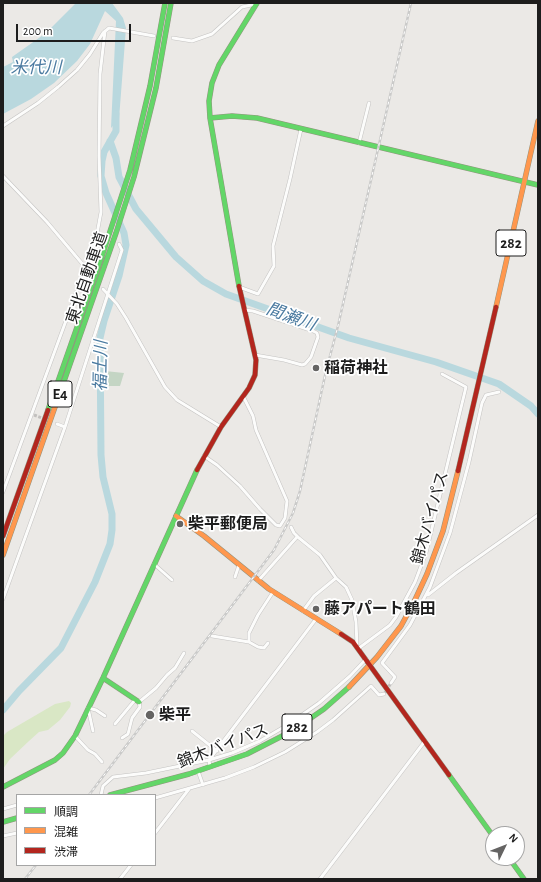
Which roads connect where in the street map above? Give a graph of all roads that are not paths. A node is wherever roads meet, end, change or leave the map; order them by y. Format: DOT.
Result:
graph roads {
  1 [pos="165,3"];
  2 [pos="171,3"];
  3 [pos="256,4"];
  4 [pos="105,31"];
  5 [pos="154,36"];
  6 [pos="173,38"];
  7 [pos="369,103"];
  8 [pos="210,118"];
  9 [pos="538,121"];
  10 [pos="3,126"];
  11 [pos="301,129"];
  12 [pos="359,143"];
  13 [pos="3,176"];
  14 [pos="524,182"];
  15 [pos="538,185"];
  16 [pos="119,244"];
  17 [pos="85,268"];
  18 [pos="104,289"];
  19 [pos="239,289"];
  20 [pos="108,293"];
  21 [pos="244,308"];
  22 [pos="255,355"];
  23 [pos="442,374"];
  24 [pos="499,392"];
  25 [pos="243,396"];
  26 [pos="58,424"];
  27 [pos="65,427"];
  28 [pos="221,427"];
  29 [pos="204,456"];
  30 [pos="3,492"];
  31 [pos="538,515"];
  32 [pos="176,516"];
  33 [pos="291,527"];
  34 [pos="3,536"];
  35 [pos="297,536"];
  36 [pos="3,555"];
  37 [pos="154,564"];
  38 [pos="239,566"];
  39 [pos="235,577"];
  40 [pos="336,578"];
  41 [pos="172,580"];
  42 [pos="258,581"];
  43 [pos="274,592"];
  44 [pos="426,596"];
  45 [pos="3,599"];
  46 [pos="303,611"];
  47 [pos="316,619"];
  48 [pos="212,636"];
  49 [pos="249,642"];
  50 [pos="268,644"];
  51 [pos="358,647"];
  52 [pos="184,654"];
  53 [pos="366,659"];
  54 [pos="370,664"];
  55 [pos="103,678"];
  56 [pos="391,683"];
  57 [pos="384,694"];
  58 [pos="137,701"];
  59 [pos="88,708"];
  60 [pos="105,716"];
  61 [pos="115,724"];
  62 [pos="93,731"];
  63 [pos="192,731"];
  64 [pos="75,736"];
  65 [pos="122,738"];
  66 [pos="425,742"];
  67 [pos="216,751"];
  68 [pos="209,760"];
  69 [pos="102,762"];
  70 [pos="210,767"];
  71 [pos="198,771"];
  72 [pos="203,785"];
  73 [pos="3,788"];
  74 [pos="189,789"];
  75 [pos="101,794"];
  76 [pos="114,794"];
  77 [pos="156,798"];
  78 [pos="16,805"];
  79 [pos="3,809"];
  80 [pos="16,818"];
  81 [pos="3,822"];
  82 [pos="486,826"];
  83 [pos="156,832"];
  84 [pos="16,833"];
  85 [pos="3,836"];
  86 [pos="130,866"];
  87 [pos="515,866"];
  88 [pos="120,879"];
  89 [pos="320,879"];
  90 [pos="524,879"];
  1 -- 34 [label="main road, 東北自動車道 / E4"];
  2 -- 36 [label="main road, 東北自動車道 / E4"];
  3 -- 6 [label="street"];
  3 -- 8 [label="main road"];
  4 -- 5 [label="street"];
  4 -- 10 [label="street"];
  4 -- 17 [label="street"];
  7 -- 12 [label="street"];
  8 -- 11 [label="main road"];
  8 -- 19 [label="main road"];
  9 -- 14 [label="main road, 錦木バイパス / 282"];
  11 -- 12 [label="main road"];
  11 -- 19 [label="street"];
  12 -- 14 [label="main road"];
  13 -- 17 [label="street"];
  14 -- 15 [label="main road"];
  14 -- 54 [label="main road, 錦木バイパス / 282"];
  16 -- 20 [label="street"];
  17 -- 30 [label="street"];
  18 -- 20 [label="street"];
  19 -- 21 [label="main road"];
  20 -- 27 [label="street"];
  20 -- 28 [label="street"];
  21 -- 22 [label="main road"];
  21 -- 22 [label="street"];
  22 -- 25 [label="main road"];
  23 -- 51 [label="street"];
  24 -- 44 [label="street"];
  25 -- 28 [label="main road"];
  25 -- 29 [label="street"];
  26 -- 27 [label="street"];
  27 -- 45 [label="street"];
  28 -- 29 [label="main road"];
  29 -- 32 [label="main road"];
  31 -- 44 [label="street"];
  32 -- 37 [label="main road"];
  32 -- 38 [label="main road"];
  33 -- 35 [label="street"];
  35 -- 40 [label="street"];
  35 -- 42 [label="street"];
  37 -- 41 [label="street"];
  37 -- 55 [label="main road"];
  38 -- 39 [label="street"];
  38 -- 42 [label="main road"];
  40 -- 46 [label="street"];
  40 -- 51 [label="street"];
  42 -- 43 [label="main road"];
  43 -- 46 [label="main road"];
  43 -- 49 [label="street"];
  44 -- 56 [label="street"];
  46 -- 47 [label="main road"];
  47 -- 51 [label="main road"];
  47 -- 67 [label="street"];
  48 -- 49 [label="street"];
  49 -- 50 [label="street"];
  51 -- 53 [label="main road"];
  52 -- 58 [label="street"];
  53 -- 54 [label="main road"];
  53 -- 68 [label="street"];
  54 -- 66 [label="main road"];
  54 -- 70 [label="main road, 錦木バイパス / 282"];
  55 -- 58 [label="main road"];
  55 -- 59 [label="main road"];
  57 -- 72 [label="street"];
  58 -- 61 [label="street"];
  58 -- 65 [label="street"];
  59 -- 60 [label="street"];
  59 -- 62 [label="street"];
  59 -- 64 [label="main road"];
  63 -- 67 [label="street"];
  64 -- 69 [label="street"];
  64 -- 73 [label="main road"];
  66 -- 82 [label="main road"];
  66 -- 89 [label="street"];
  67 -- 68 [label="street"];
  68 -- 70 [label="street"];
  68 -- 75 [label="street"];
  70 -- 71 [label="main road, 錦木バイパス / 282"];
  71 -- 72 [label="street"];
  71 -- 76 [label="main road, 錦木バイパス / 282"];
  72 -- 74 [label="street"];
  74 -- 77 [label="street"];
  74 -- 83 [label="street"];
  78 -- 79 [label="street"];
  80 -- 81 [label="main road"];
  84 -- 85 [label="street"];
  86 -- 88 [label="street"];
  87 -- 90 [label="main road"];
}
